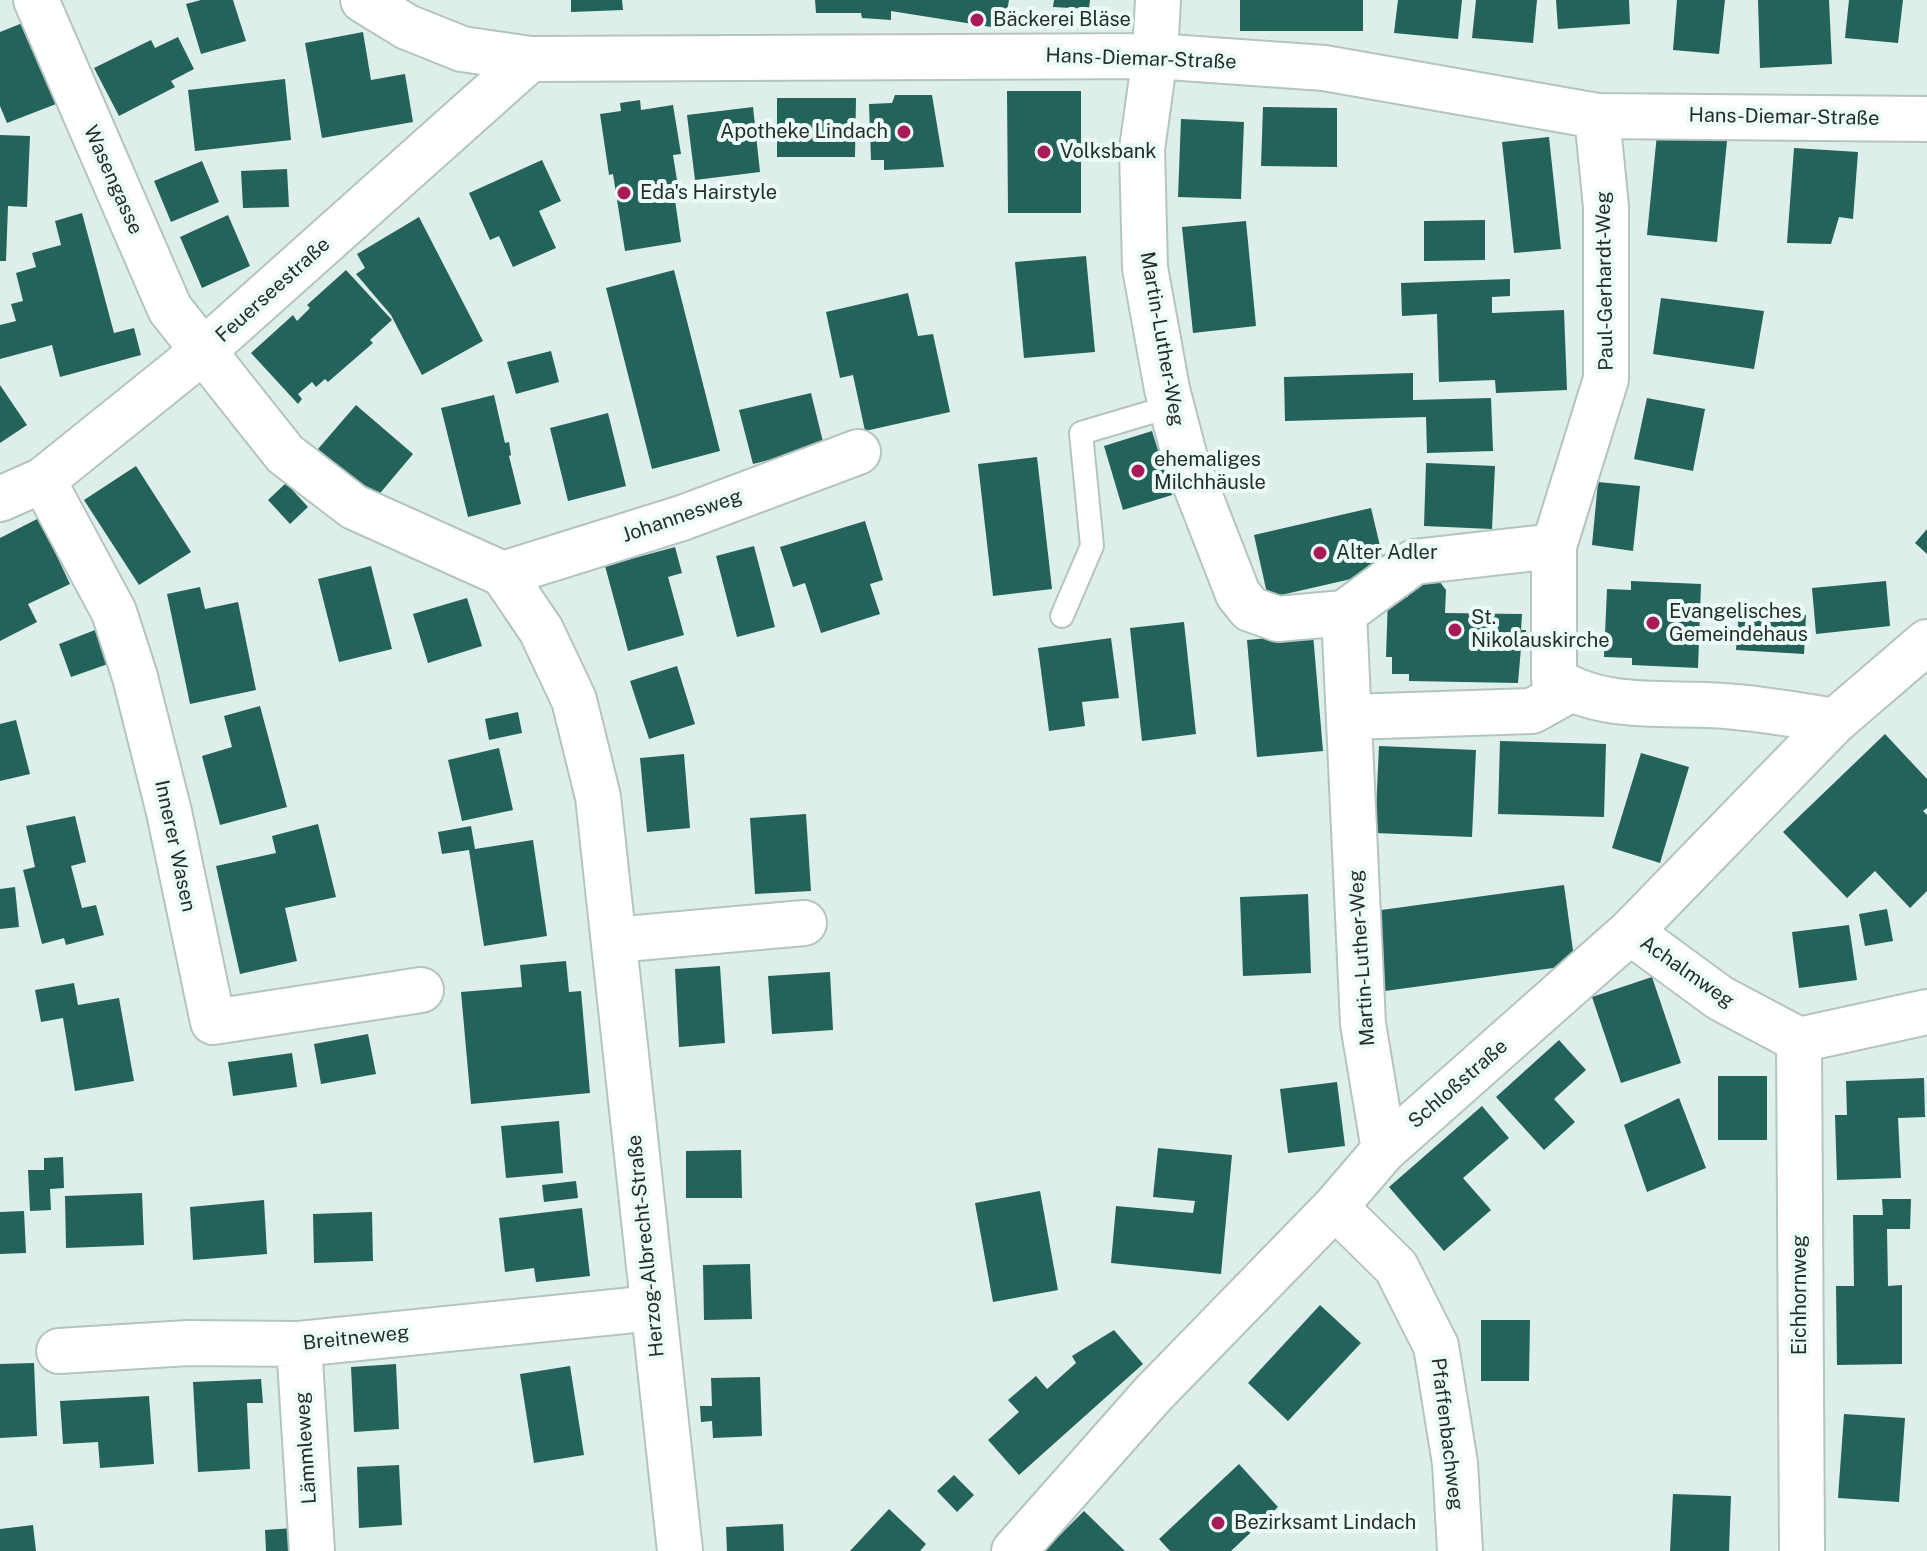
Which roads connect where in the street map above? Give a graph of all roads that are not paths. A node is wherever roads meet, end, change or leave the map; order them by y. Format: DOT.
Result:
graph roads {
  1 [pos="36,0"];
  2 [pos="363,0"];
  3 [pos="1158,0"];
  4 [pos="1155,56"];
  5 [pos="530,59"];
  6 [pos="1597,116"];
  7 [pos="1927,119"];
  8 [pos="202,352"];
  9 [pos="1172,406"];
  10 [pos="858,452"];
  11 [pos="43,480"];
  12 [pos="0,499"];
  13 [pos="1554,546"];
  14 [pos="503,574"];
  15 [pos="1344,613"];
  16 [pos="1062,616"];
  17 [pos="1927,642"];
  18 [pos="1570,690"];
  19 [pos="1349,717"];
  20 [pos="1835,721"];
  21 [pos="804,923"];
  22 [pos="1630,932"];
  23 [pos="614,940"];
  24 [pos="421,990"];
  25 [pos="1927,1012"];
  26 [pos="1799,1040"];
  27 [pos="1384,1150"];
  28 [pos="1335,1207"];
  29 [pos="653,1308"];
  30 [pos="299,1344"];
  31 [pos="59,1351"];
  32 [pos="312,1551"];
  33 [pos="680,1551"];
  34 [pos="1014,1551"];
  35 [pos="1460,1551"];
  36 [pos="1802,1551"];
  1 -- 8 [label="street, Wasengasse"];
  2 -- 5 [label="street, Hans-Diemar-Straße"];
  3 -- 4 [label="street, Martin-Luther-Weg"];
  4 -- 5 [label="street, Hans-Diemar-Straße"];
  4 -- 6 [label="street, Hans-Diemar-Straße"];
  4 -- 9 [label="street, Martin-Luther-Weg"];
  5 -- 8 [label="street, Feuerseestraße"];
  6 -- 7 [label="street, Hans-Diemar-Straße"];
  6 -- 13 [label="street, Paul-Gerhardt-Weg"];
  8 -- 11 [label="street, Feuerseestraße"];
  8 -- 14 [label="street"];
  9 -- 15 [label="street, Martin-Luther-Weg"];
  9 -- 16 [label="lane"];
  10 -- 14 [label="street, Johannesweg"];
  11 -- 12 [label="street, Feuerseestraße"];
  11 -- 24 [label="street, Innerer Wasen"];
  13 -- 15 [label="street"];
  13 -- 18 [label="street, Paul-Gerhardt-Weg"];
  14 -- 23 [label="street, Herzog-Albrecht-Straße"];
  15 -- 19 [label="street, Martin-Luther-Weg"];
  17 -- 20 [label="street, Schloßstraße"];
  18 -- 19 [label="street"];
  18 -- 20 [label="street"];
  19 -- 27 [label="street, Martin-Luther-Weg"];
  20 -- 22 [label="street, Schloßstraße"];
  21 -- 23 [label="street"];
  22 -- 26 [label="street, Achalmweg"];
  22 -- 27 [label="street, Schloßstraße"];
  23 -- 29 [label="street, Herzog-Albrecht-Straße"];
  25 -- 26 [label="street"];
  26 -- 36 [label="street, Eichhornweg"];
  27 -- 28 [label="street, Schloßstraße"];
  28 -- 34 [label="street, Schloßstraße"];
  28 -- 35 [label="street, Pfaffenbachweg"];
  29 -- 30 [label="street, Breitneweg"];
  29 -- 33 [label="street, Herzog-Albrecht-Straße"];
  30 -- 31 [label="street, Breitneweg"];
  30 -- 32 [label="street, Lämmleweg"];
}
